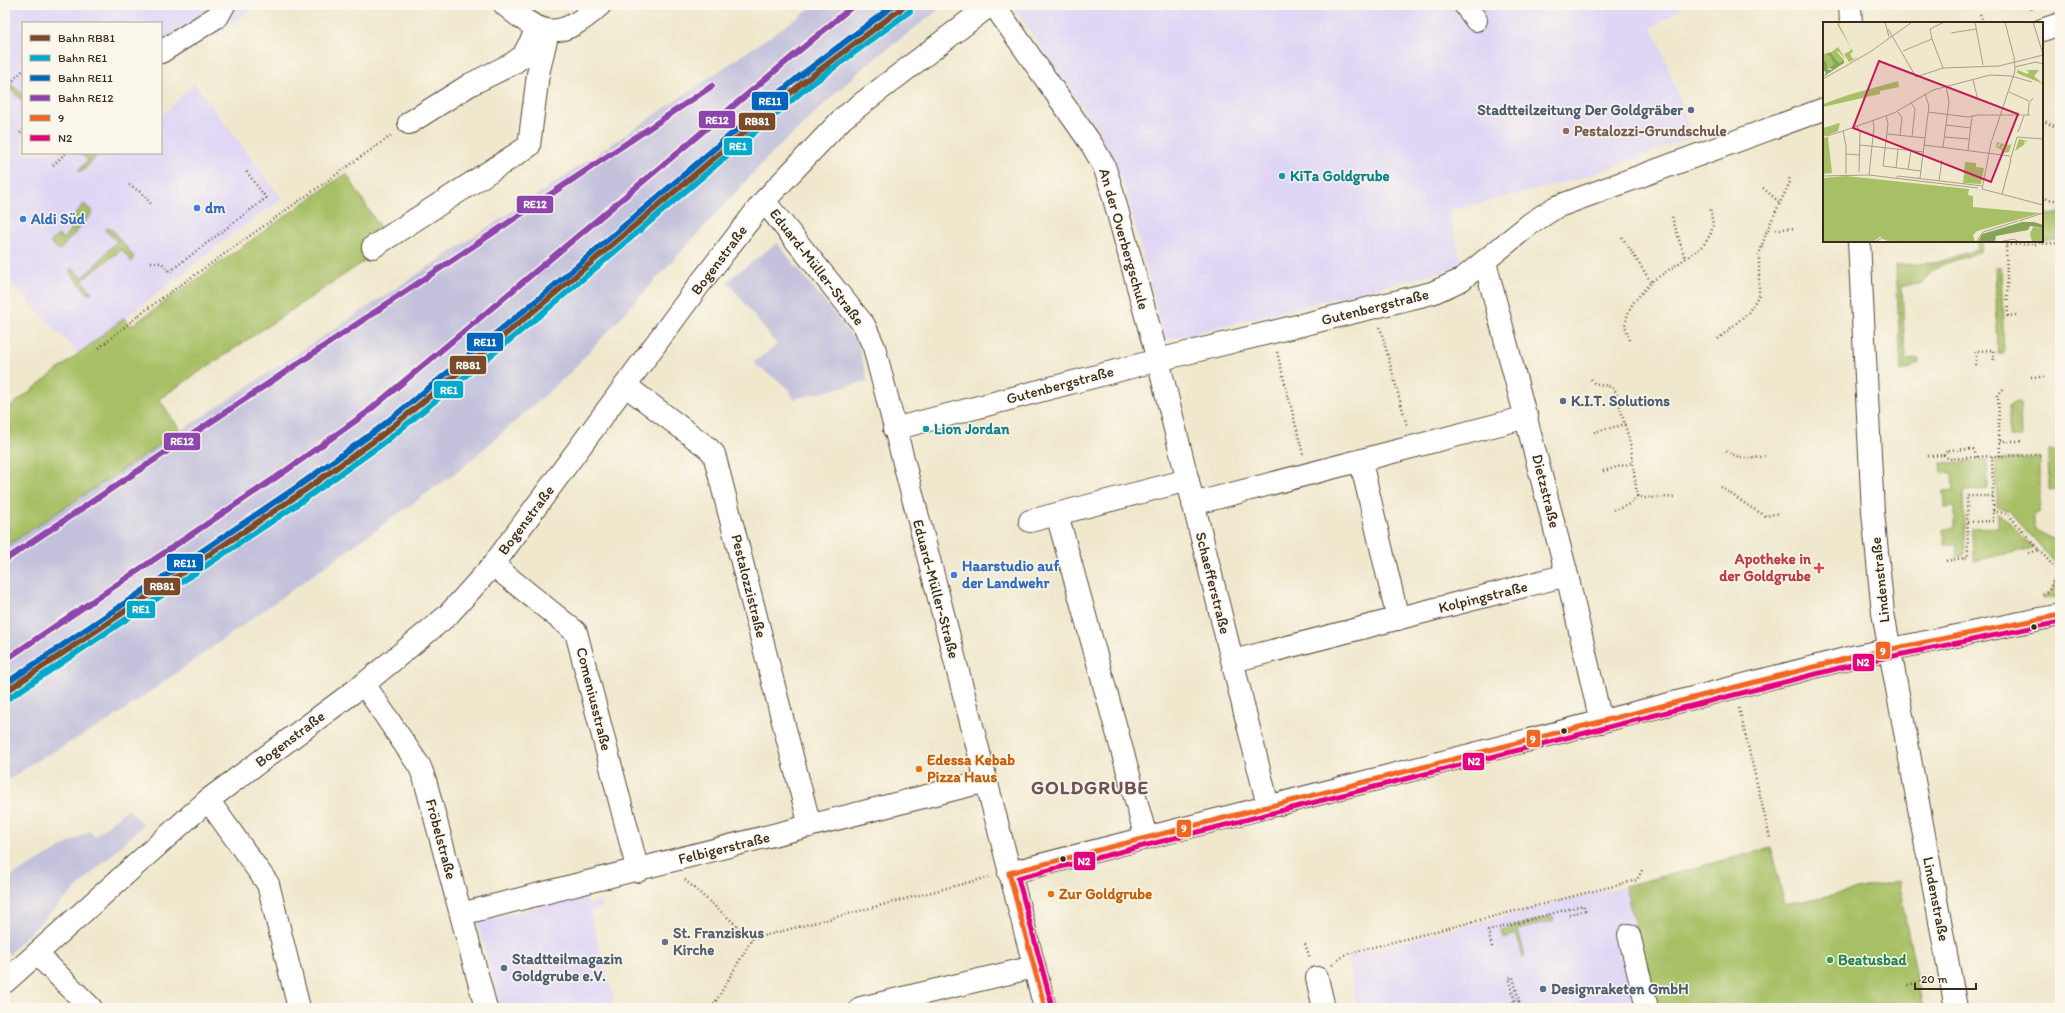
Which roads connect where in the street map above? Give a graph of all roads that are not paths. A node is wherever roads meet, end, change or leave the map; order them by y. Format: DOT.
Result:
graph roads {
  1 [pos="224,5"];
  2 [pos="505,5"];
  3 [pos="600,5"];
  4 [pos="990,5"];
  5 [pos="994,5"];
  6 [pos="1850,5"];
  7 [pos="1851,22"];
  8 [pos="2060,24"];
  9 [pos="543,30"];
  10 [pos="2043,30"];
  11 [pos="162,51"];
  12 [pos="1823,109"];
  13 [pos="409,123"];
  14 [pos="764,201"];
  15 [pos="1859,242"];
  16 [pos="374,247"];
  17 [pos="1485,262"];
  18 [pos="1158,360"];
  19 [pos="626,386"];
  20 [pos="1527,417"];
  21 [pos="894,429"];
  22 [pos="1360,462"];
  23 [pos="1188,480"];
  24 [pos="1193,504"];
  25 [pos="1030,520"];
  26 [pos="1060,525"];
  27 [pos="493,565"];
  28 [pos="1567,576"];
  29 [pos="2060,615"];
  30 [pos="1398,619"];
  31 [pos="1889,649"];
  32 [pos="1233,661"];
  33 [pos="364,684"];
  34 [pos="1601,722"];
  35 [pos="986,781"];
  36 [pos="208,800"];
  37 [pos="1268,806"];
  38 [pos="810,826"];
  39 [pos="1146,838"];
  40 [pos="638,870"];
  41 [pos="1009,873"];
  42 [pos="461,914"];
  43 [pos="1629,935"];
  44 [pos="37,954"];
  45 [pos="1034,967"];
  46 [pos="1317,978"];
  47 [pos="5,982"];
  48 [pos="91,1008"];
  49 [pos="299,1008"];
  50 [pos="486,1008"];
  51 [pos="861,1008"];
  52 [pos="1045,1008"];
  53 [pos="1324,1008"];
  54 [pos="1647,1008"];
  55 [pos="1956,1008"];
  1 -- 11 [label="street"];
  2 -- 9 [label="street"];
  3 -- 9 [label="street"];
  4 -- 14 [label="street, Bogenstraße"];
  5 -- 18 [label="street, An der Overbergschule"];
  6 -- 7 [label="street"];
  8 -- 10 [label="street"];
  9 -- 13 [label="street"];
  9 -- 16 [label="street"];
  12 -- 17 [label="street, Gutenbergstraße"];
  14 -- 19 [label="street, Bogenstraße"];
  14 -- 21 [label="street, Eduard-Müller-Straße"];
  15 -- 31 [label="street, Lindenstraße"];
  17 -- 18 [label="street, Gutenbergstraße"];
  17 -- 20 [label="street, Dietzstraße"];
  18 -- 21 [label="street, Gutenbergstraße"];
  18 -- 23 [label="street, Schaefferstraße"];
  19 -- 27 [label="street, Bogenstraße"];
  19 -- 38 [label="street, Pestalozzistraße"];
  20 -- 22 [label="street"];
  20 -- 28 [label="street, Dietzstraße"];
  21 -- 35 [label="street, Eduard-Müller-Straße"];
  22 -- 24 [label="street"];
  22 -- 30 [label="street"];
  23 -- 24 [label="street, Schaefferstraße"];
  23 -- 25 [label="street"];
  24 -- 32 [label="street, Schaefferstraße"];
  26 -- 39 [label="street"];
  27 -- 33 [label="street, Bogenstraße"];
  27 -- 40 [label="street, Comeniusstraße"];
  28 -- 30 [label="street, Kolpingstraße"];
  28 -- 34 [label="street, Dietzstraße"];
  29 -- 31 [label="street"];
  30 -- 32 [label="street, Kolpingstraße"];
  31 -- 34 [label="street"];
  31 -- 55 [label="street, Lindenstraße"];
  32 -- 37 [label="street, Schaefferstraße"];
  33 -- 36 [label="street, Bogenstraße"];
  33 -- 42 [label="street, Fröbelstraße"];
  34 -- 37 [label="street"];
  35 -- 38 [label="street, Felbigerstraße"];
  35 -- 41 [label="street, Eduard-Müller-Straße"];
  36 -- 44 [label="street, Bogenstraße"];
  36 -- 49 [label="street"];
  37 -- 39 [label="street"];
  38 -- 40 [label="street, Felbigerstraße"];
  39 -- 41 [label="street"];
  40 -- 42 [label="street, Felbigerstraße"];
  41 -- 45 [label="street, Eduard-Müller-Straße"];
  42 -- 50 [label="street, Fröbelstraße"];
  43 -- 54 [label="street"];
  44 -- 47 [label="street, Bogenstraße"];
  44 -- 48 [label="street"];
  45 -- 51 [label="street"];
  45 -- 52 [label="street, Eduard-Müller-Straße"];
  46 -- 53 [label="street"];
}
